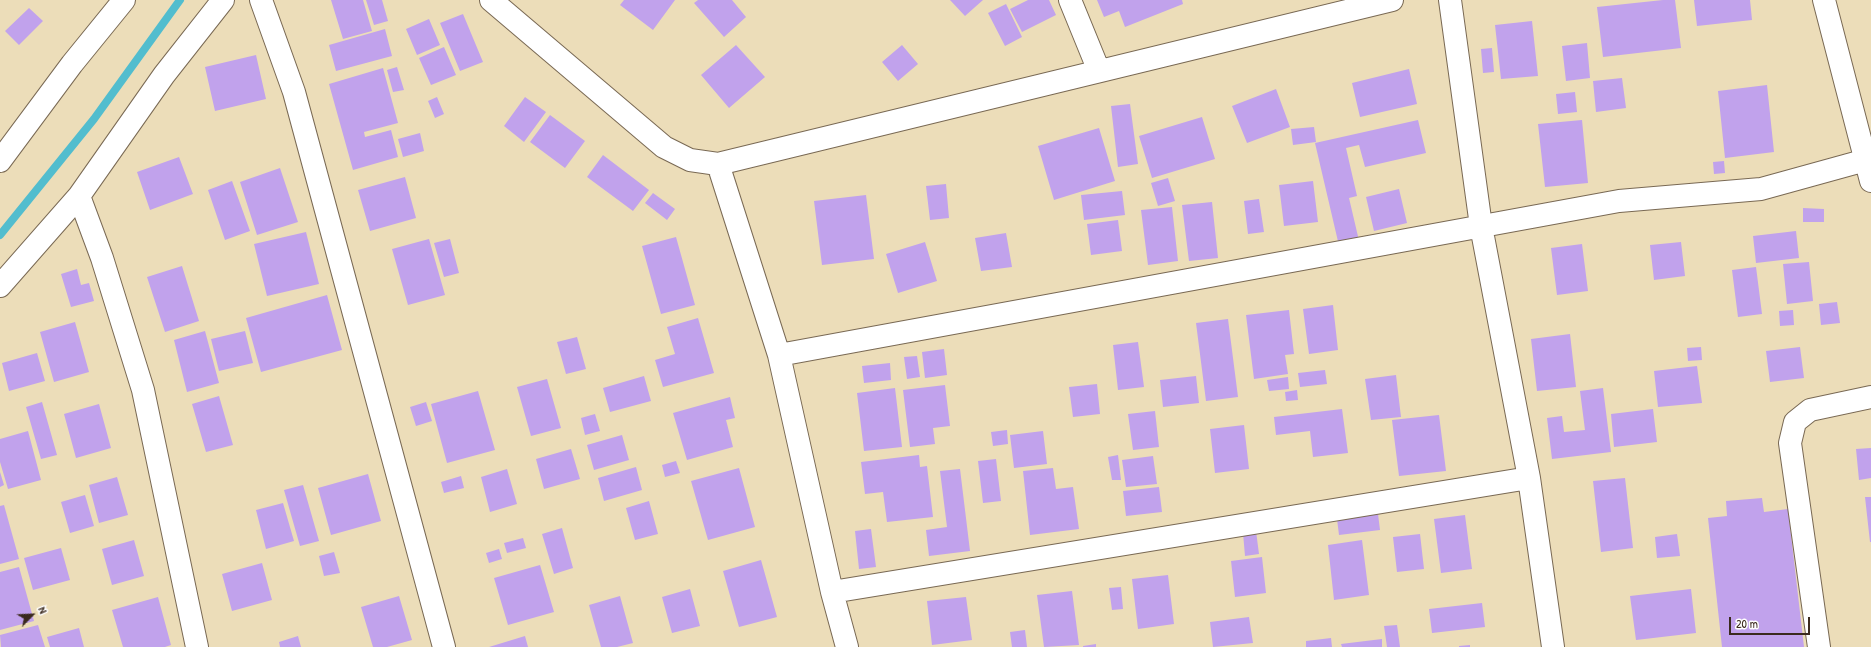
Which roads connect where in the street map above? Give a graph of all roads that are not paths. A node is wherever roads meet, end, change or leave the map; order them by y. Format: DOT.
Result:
graph roads {
  1 [pos="124,0"];
  2 [pos="223,0"];
  3 [pos="261,0"];
  4 [pos="491,0"];
  5 [pos="1070,0"];
  6 [pos="1392,0"];
  7 [pos="1450,0"];
  8 [pos="1824,0"];
  9 [pos="1099,71"];
  10 [pos="0,160"];
  11 [pos="1866,160"];
  12 [pos="718,164"];
  13 [pos="1871,181"];
  14 [pos="79,196"];
  15 [pos="1481,226"];
  16 [pos="0,286"];
  17 [pos="779,354"];
  18 [pos="1871,398"];
  19 [pos="1529,478"];
  20 [pos="832,592"];
  21 [pos="197,647"];
  22 [pos="444,647"];
  23 [pos="847,647"];
  24 [pos="1553,647"];
  25 [pos="1818,647"];
  1 -- 10 [label="street"];
  2 -- 14 [label="street"];
  3 -- 22 [label="street"];
  4 -- 12 [label="street"];
  5 -- 9 [label="street"];
  6 -- 9 [label="street"];
  7 -- 15 [label="street"];
  8 -- 11 [label="street"];
  9 -- 12 [label="street"];
  11 -- 13 [label="street"];
  11 -- 15 [label="street"];
  12 -- 17 [label="street"];
  14 -- 16 [label="street"];
  14 -- 21 [label="street"];
  15 -- 17 [label="street"];
  15 -- 19 [label="street"];
  17 -- 20 [label="street"];
  18 -- 25 [label="street"];
  19 -- 20 [label="street"];
  19 -- 24 [label="street"];
  20 -- 23 [label="street"];
}
